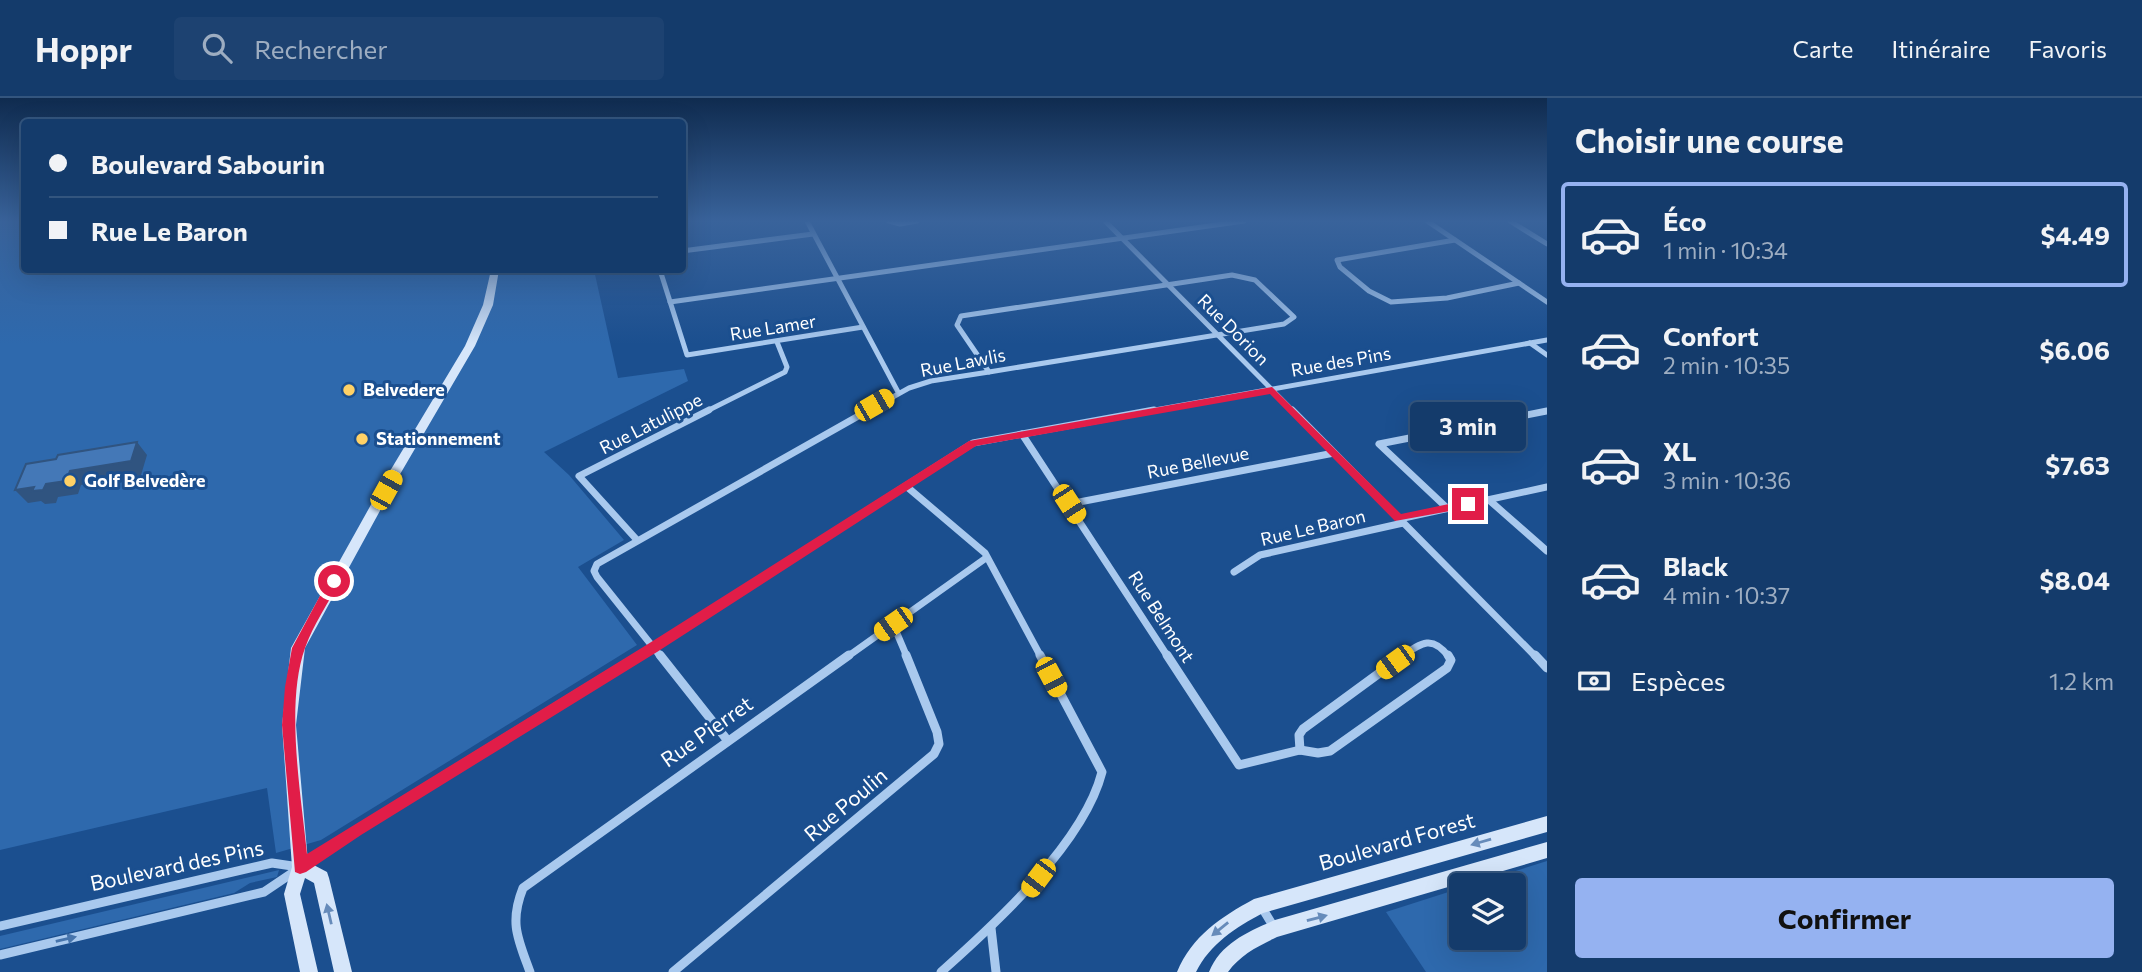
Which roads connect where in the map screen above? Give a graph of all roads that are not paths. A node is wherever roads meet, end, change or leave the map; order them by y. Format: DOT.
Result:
graph roads {
  1 [pos="828,262"];
  2 [pos="957,262"];
  3 [pos="1145,262"];
  4 [pos="1338,262"];
  5 [pos="1487,262"];
  6 [pos="494,273"];
  7 [pos="661,273"];
  8 [pos="837,279"];
  9 [pos="1166,283"];
  10 [pos="1519,283"];
  11 [pos="670,302"];
  12 [pos="1547,302"];
  13 [pos="863,327"];
  14 [pos="1218,335"];
  15 [pos="1547,340"];
  16 [pos="776,342"];
  17 [pos="1530,343"];
  18 [pos="1547,355"];
  19 [pos="989,372"];
  20 [pos="1272,390"];
  21 [pos="898,392"];
  22 [pos="1547,411"];
  23 [pos="1022,435"];
  24 [pos="1334,453"];
  25 [pos="906,486"];
  26 [pos="1547,487"];
  27 [pos="1489,500"];
  28 [pos="1069,504"];
  29 [pos="1447,508"];
  30 [pos="1401,521"];
  31 [pos="637,540"];
  32 [pos="1547,551"];
  33 [pos="986,558"];
  34 [pos="1234,572"];
  35 [pos="893,624"];
  36 [pos="652,648"];
  37 [pos="1547,668"];
  38 [pos="728,741"];
  39 [pos="1300,750"];
  40 [pos="1547,824"];
  41 [pos="1547,850"];
  42 [pos="300,867"];
  43 [pos="1260,905"];
  44 [pos="0,926"];
  45 [pos="991,928"];
  46 [pos="1275,929"];
  47 [pos="0,955"];
  48 [pos="310,972"];
  49 [pos="343,972"];
  50 [pos="530,972"];
  51 [pos="673,972"];
  52 [pos="941,972"];
  53 [pos="996,972"];
  54 [pos="1186,972"];
  55 [pos="1218,972"];
  1 -- 8 [label="street"];
  2 -- 8 [label="street"];
  3 -- 9 [label="street, Rue Dorion"];
  4 -- 10 [label="street"];
  5 -- 10 [label="street"];
  6 -- 42 [label="street"];
  7 -- 11 [label="street"];
  8 -- 11 [label="street"];
  8 -- 13 [label="street"];
  9 -- 14 [label="street, Rue Dorion"];
  9 -- 14 [label="street, Rue Lawlis"];
  9 -- 19 [label="street"];
  10 -- 12 [label="street"];
  11 -- 16 [label="street, Rue Lamer"];
  13 -- 16 [label="street, Rue Lamer"];
  13 -- 21 [label="street"];
  14 -- 19 [label="street, Rue Lawlis"];
  14 -- 20 [label="street, Rue Dorion"];
  15 -- 17 [label="street, Rue des Pins"];
  16 -- 31 [label="street, Rue Latulippe"];
  17 -- 18 [label="street"];
  17 -- 20 [label="street, Rue des Pins"];
  19 -- 21 [label="street, Rue Lawlis"];
  20 -- 23 [label="street, Rue des Pins"];
  20 -- 24 [label="street, Rue Dorion"];
  21 -- 31 [label="street, Rue Lawlis"];
  22 -- 29 [label="street"];
  23 -- 25 [label="street, Rue des Pins"];
  23 -- 28 [label="street, Rue Belmont"];
  24 -- 28 [label="street, Rue Bellevue"];
  24 -- 30 [label="street, Rue Dorion"];
  25 -- 33 [label="street"];
  25 -- 36 [label="street, Rue des Pins"];
  26 -- 27 [label="street, Rue Le Baron"];
  27 -- 29 [label="street, Rue Le Baron"];
  27 -- 32 [label="street"];
  28 -- 39 [label="street, Rue Belmont"];
  29 -- 30 [label="street, Rue Le Baron"];
  30 -- 34 [label="street, Rue Le Baron"];
  30 -- 37 [label="street, Rue Dorion"];
  31 -- 36 [label="street, Rue Lawlis"];
  33 -- 35 [label="street, Rue Pierret"];
  33 -- 45 [label="street"];
  35 -- 38 [label="street, Rue Pierret"];
  35 -- 51 [label="street, Rue Poulin"];
  36 -- 38 [label="street"];
  36 -- 42 [label="street, Rue des Pins"];
  38 -- 50 [label="street, Rue Pierret"];
  39 -- 39 [label="street, Rue Belmont"];
  40 -- 43 [label="street, Boulevard Forest, one-way"];
  46 -- 41 [label="street, one-way"];
  42 -- 44 [label="street, Boulevard des Pins"];
  47 -- 42 [label="street, Boulevard des Pins, one-way"];
  42 -- 48 [label="street"];
  49 -- 42 [label="street, one-way"];
  43 -- 46 [label="street"];
  43 -- 54 [label="street, Boulevard Forest, one-way"];
  45 -- 52 [label="street"];
  45 -- 53 [label="street"];
  46 -- 55 [label="street"];
}
